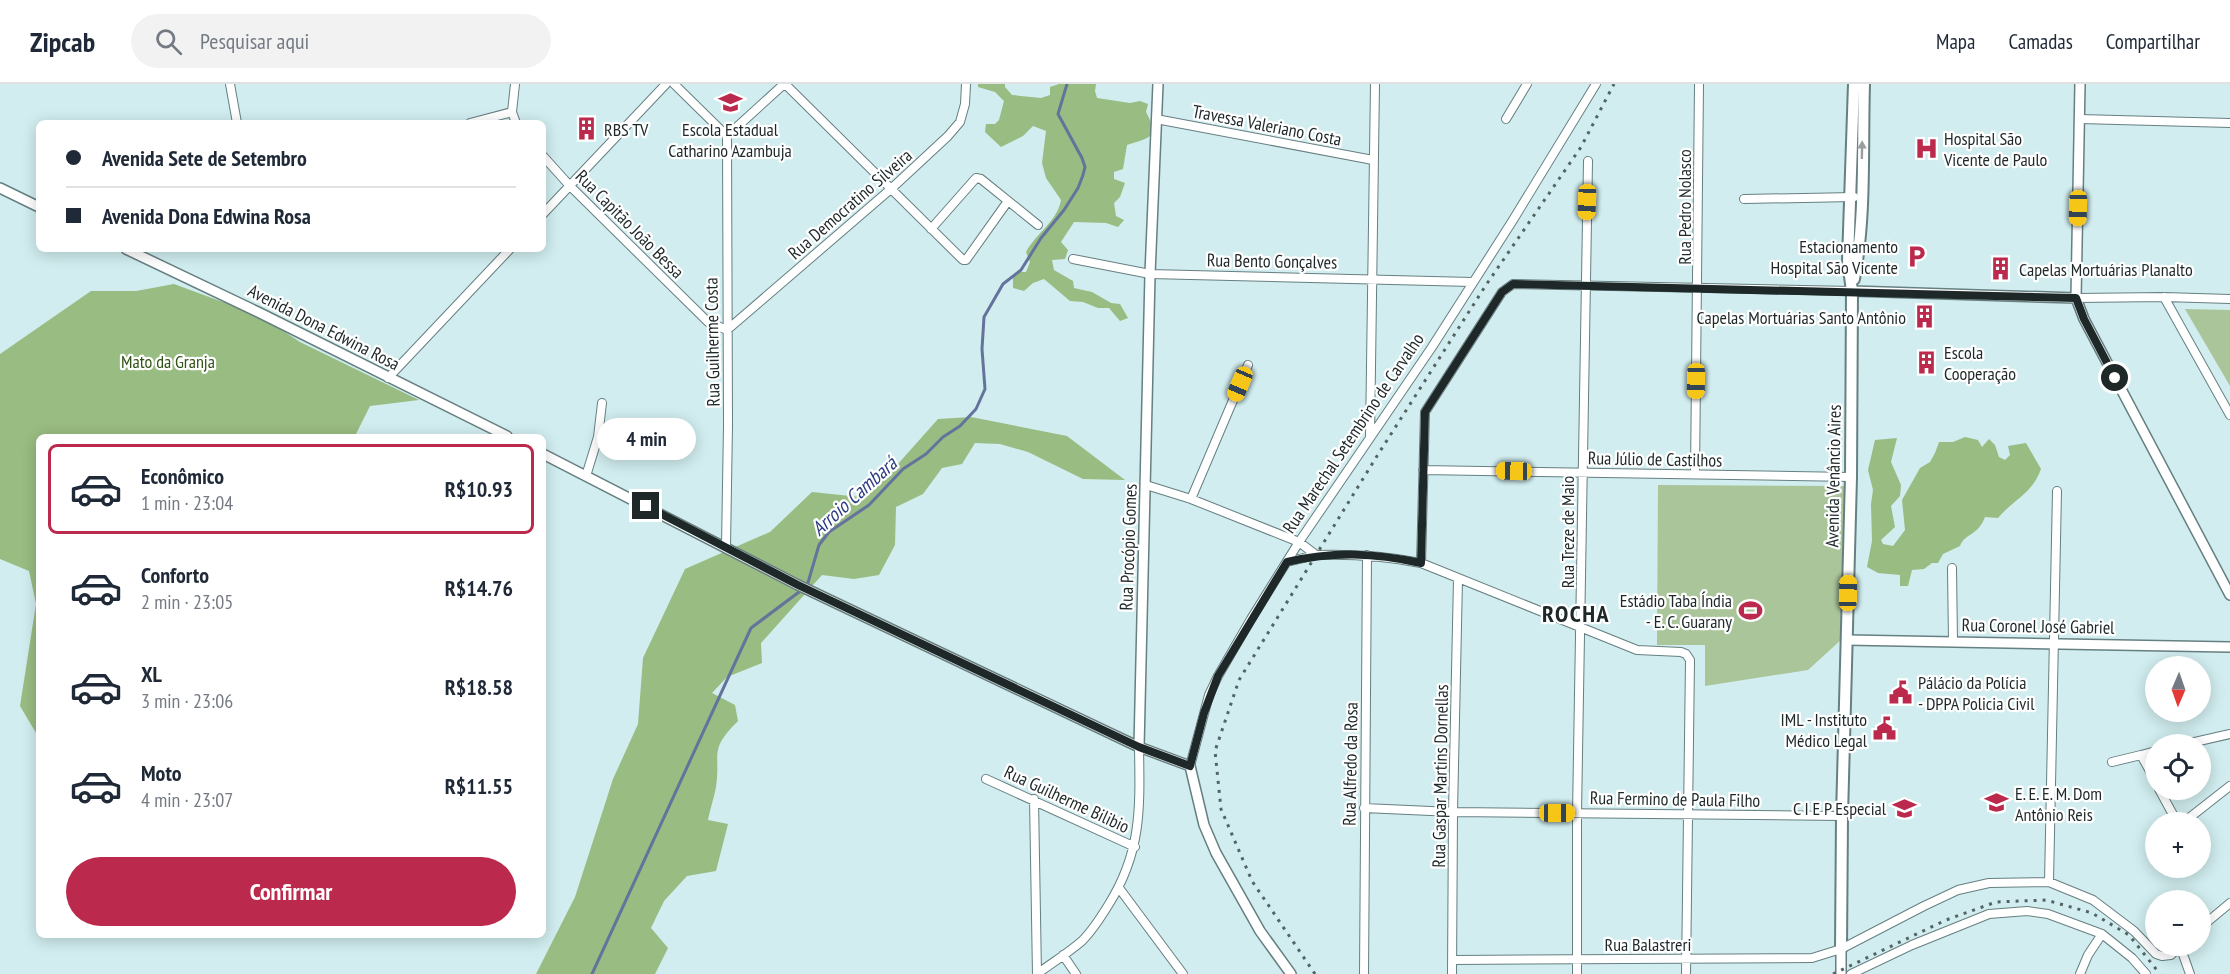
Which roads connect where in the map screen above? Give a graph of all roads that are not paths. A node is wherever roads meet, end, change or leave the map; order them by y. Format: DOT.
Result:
graph roads {
  1 [pos="230,84"];
  2 [pos="515,84"];
  3 [pos="666,84"];
  4 [pos="674,84"];
  5 [pos="785,84"];
  6 [pos="966,84"];
  7 [pos="1158,84"];
  8 [pos="1375,84"];
  9 [pos="1527,84"];
  10 [pos="1596,84"];
  11 [pos="1699,84"];
  12 [pos="1854,84"];
  13 [pos="1864,84"];
  14 [pos="2080,84"];
  15 [pos="513,112"];
  16 [pos="1156,119"];
  17 [pos="1506,119"];
  18 [pos="2080,119"];
  19 [pos="236,120"];
  20 [pos="482,120"];
  21 [pos="515,120"];
  22 [pos="2230,123"];
  23 [pos="727,136"];
  24 [pos="546,159"];
  25 [pos="1373,160"];
  26 [pos="1588,161"];
  27 [pos="570,186"];
  28 [pos="0,188"];
  29 [pos="892,188"];
  30 [pos="1856,197"];
  31 [pos="1744,199"];
  32 [pos="1008,201"];
  33 [pos="36,206"];
  34 [pos="546,211"];
  35 [pos="1038,225"];
  36 [pos="931,229"];
  37 [pos="132,252"];
  38 [pos="507,252"];
  39 [pos="1073,259"];
  40 [pos="1150,274"];
  41 [pos="1373,279"];
  42 [pos="1472,282"];
  43 [pos="1586,285"];
  44 [pos="1698,288"];
  45 [pos="1852,291"];
  46 [pos="2164,297"];
  47 [pos="2076,298"];
  48 [pos="2230,299"];
  49 [pos="727,330"];
  50 [pos="1248,364"];
  51 [pos="388,378"];
  52 [pos="602,403"];
  53 [pos="2230,415"];
  54 [pos="503,434"];
  55 [pos="1370,439"];
  56 [pos="546,456"];
  57 [pos="1423,470"];
  58 [pos="1582,472"];
  59 [pos="1695,474"];
  60 [pos="586,476"];
  61 [pos="1851,477"];
  62 [pos="1146,485"];
  63 [pos="2057,491"];
  64 [pos="1191,499"];
  65 [pos="1299,542"];
  66 [pos="726,547"];
  67 [pos="1316,555"];
  68 [pos="1367,555"];
  69 [pos="1287,562"];
  70 [pos="1421,563"];
  71 [pos="1952,568"];
  72 [pos="1458,579"];
  73 [pos="2230,595"];
  74 [pos="1581,627"];
  75 [pos="1846,640"];
  76 [pos="1953,642"];
  77 [pos="2053,642"];
  78 [pos="2230,646"];
  79 [pos="2230,734"];
  80 [pos="2211,738"];
  81 [pos="1139,747"];
  82 [pos="2145,754"];
  83 [pos="2141,755"];
  84 [pos="2112,762"];
  85 [pos="2145,762"];
  86 [pos="1190,766"];
  87 [pos="986,779"];
  88 [pos="2230,786"];
  89 [pos="1034,800"];
  90 [pos="1364,808"];
  91 [pos="1453,812"];
  92 [pos="2197,812"];
  93 [pos="1577,813"];
  94 [pos="1689,814"];
  95 [pos="1842,816"];
  96 [pos="1135,847"];
  97 [pos="2049,882"];
  98 [pos="1119,888"];
  99 [pos="2230,903"];
  100 [pos="2211,919"];
  101 [pos="2102,934"];
  102 [pos="2145,942"];
  103 [pos="1841,949"];
  104 [pos="1063,956"];
  105 [pos="2184,956"];
  106 [pos="1577,959"];
  107 [pos="1453,960"];
  108 [pos="1686,960"];
  109 [pos="1037,974"];
  110 [pos="1076,974"];
  111 [pos="1183,974"];
  112 [pos="1292,974"];
  113 [pos="1364,974"];
  114 [pos="1452,974"];
  115 [pos="1577,974"];
  116 [pos="1686,974"];
  117 [pos="1841,974"];
  118 [pos="1851,974"];
  119 [pos="2080,974"];
  120 [pos="2146,974"];
  121 [pos="2190,974"];
  1 -- 19 [label="street"];
  2 -- 15 [label="street"];
  3 -- 27 [label="street"];
  4 -- 23 [label="street"];
  5 -- 23 [label="street"];
  5 -- 29 [label="street"];
  6 -- 29 [label="street, Rua Democratino Silveira"];
  7 -- 16 [label="street, Rua Procópio Gomes"];
  8 -- 25 [label="street"];
  9 -- 17 [label="street"];
  10 -- 42 [label="street, Rua Marechal Setembrino de Carvalho"];
  11 -- 44 [label="street, Rua Pedro Nolasco"];
  12 -- 30 [label="main road, Avenida Venâncio Aires"];
  30 -- 13 [label="main road, Avenida Venâncio Aires, one-way"];
  14 -- 18 [label="street"];
  15 -- 20 [label="street"];
  15 -- 21 [label="street"];
  16 -- 25 [label="street, Travessa Valeriano Costa"];
  16 -- 40 [label="street, Rua Procópio Gomes"];
  18 -- 22 [label="street"];
  18 -- 47 [label="street"];
  23 -- 49 [label="street, Rua Guilherme Costa"];
  24 -- 27 [label="street, Rua Capitão João Bessa"];
  25 -- 41 [label="street"];
  26 -- 43 [label="street, Rua Treze de Maio"];
  27 -- 34 [label="street"];
  27 -- 49 [label="street, Rua Capitão João Bessa"];
  28 -- 33 [label="street"];
  29 -- 36 [label="street"];
  29 -- 49 [label="street, Rua Democratino Silveira"];
  30 -- 31 [label="street"];
  30 -- 45 [label="main road, Avenida Venâncio Aires"];
  32 -- 35 [label="street"];
  32 -- 36 [label="street"];
  32 -- 36 [label="street"];
  37 -- 51 [label="street, Avenida Dona Edwina Rosa"];
  38 -- 51 [label="street"];
  39 -- 40 [label="street, Rua Bento Gonçalves"];
  40 -- 41 [label="street, Rua Bento Gonçalves"];
  40 -- 62 [label="street, Rua Procópio Gomes"];
  41 -- 42 [label="street, Rua Bento Gonçalves"];
  41 -- 55 [label="street"];
  42 -- 55 [label="street, Rua Marechal Setembrino de Carvalho"];
  43 -- 44 [label="street"];
  43 -- 57 [label="street"];
  43 -- 58 [label="street, Rua Treze de Maio"];
  44 -- 45 [label="street"];
  44 -- 59 [label="street, Rua Pedro Nolasco"];
  45 -- 47 [label="street"];
  45 -- 61 [label="main road, Avenida Venâncio Aires"];
  46 -- 47 [label="street"];
  46 -- 48 [label="street"];
  46 -- 53 [label="street"];
  47 -- 73 [label="street"];
  49 -- 66 [label="street, Rua Guilherme Costa"];
  50 -- 64 [label="street"];
  51 -- 54 [label="street, Avenida Dona Edwina Rosa"];
  52 -- 60 [label="street"];
  55 -- 65 [label="street, Rua Marechal Setembrino de Carvalho"];
  56 -- 60 [label="street"];
  57 -- 58 [label="street, Rua Júlio de Castilhos"];
  57 -- 70 [label="street"];
  58 -- 59 [label="street, Rua Júlio de Castilhos"];
  58 -- 74 [label="street, Rua Treze de Maio"];
  59 -- 61 [label="street, Rua Júlio de Castilhos"];
  60 -- 66 [label="street"];
  61 -- 75 [label="main road, Avenida Venâncio Aires"];
  62 -- 64 [label="street"];
  62 -- 81 [label="street, Rua Procópio Gomes"];
  63 -- 77 [label="street"];
  64 -- 65 [label="street"];
  65 -- 67 [label="street"];
  65 -- 69 [label="street, Rua Marechal Setembrino de Carvalho"];
  66 -- 81 [label="street"];
  67 -- 68 [label="street"];
  67 -- 69 [label="street"];
  68 -- 70 [label="street"];
  68 -- 90 [label="street, Rua Alfredo da Rosa"];
  69 -- 86 [label="street, Rua Marechal Setembrino de Carvalho"];
  70 -- 72 [label="street"];
  71 -- 76 [label="street"];
  72 -- 74 [label="street"];
  72 -- 91 [label="street, Rua Gaspar Martins Dornellas"];
  74 -- 93 [label="street, Rua Treze de Maio"];
  74 -- 94 [label="street"];
  75 -- 76 [label="street, Rua Coronel José Gabriel"];
  75 -- 95 [label="main road, Avenida Venâncio Aires"];
  76 -- 77 [label="street, Rua Coronel José Gabriel"];
  77 -- 78 [label="street, Rua Coronel José Gabriel"];
  77 -- 97 [label="street"];
  79 -- 80 [label="street"];
  81 -- 86 [label="street"];
  81 -- 96 [label="street, Rua Procópio Gomes"];
  82 -- 83 [label="street"];
  83 -- 84 [label="street"];
  83 -- 85 [label="street"];
  86 -- 112 [label="street, Rua Marechal Setembrino de Carvalho"];
  87 -- 89 [label="street, Rua Guilherme Bilibio"];
  88 -- 92 [label="street"];
  89 -- 96 [label="street, Rua Guilherme Bilibio"];
  89 -- 109 [label="street"];
  90 -- 91 [label="street, Rua Fermino de Paula Filho"];
  90 -- 113 [label="street, Rua Alfredo da Rosa"];
  91 -- 93 [label="street, Rua Fermino de Paula Filho"];
  91 -- 107 [label="street, Rua Gaspar Martins Dornellas"];
  93 -- 94 [label="street, Rua Fermino de Paula Filho"];
  93 -- 106 [label="street, Rua Treze de Maio"];
  94 -- 95 [label="street, Rua Fermino de Paula Filho"];
  94 -- 108 [label="street"];
  95 -- 103 [label="main road, Avenida Venâncio Aires"];
  96 -- 98 [label="street, Rua Procópio Gomes"];
  97 -- 102 [label="street"];
  97 -- 103 [label="street"];
  98 -- 104 [label="street, Rua Procópio Gomes"];
  98 -- 111 [label="street"];
  99 -- 100 [label="street"];
  101 -- 118 [label="street"];
  101 -- 119 [label="street"];
  101 -- 120 [label="street"];
  103 -- 108 [label="street, Rua Balastreri"];
  103 -- 117 [label="street"];
  104 -- 109 [label="street, Rua Procópio Gomes"];
  104 -- 110 [label="street"];
  105 -- 121 [label="street"];
  106 -- 107 [label="street, Rua Balastreri"];
  106 -- 108 [label="street, Rua Balastreri"];
  106 -- 115 [label="street, Rua Treze de Maio"];
  107 -- 114 [label="street, Rua Gaspar Martins Dornellas"];
  108 -- 116 [label="street"];
}
